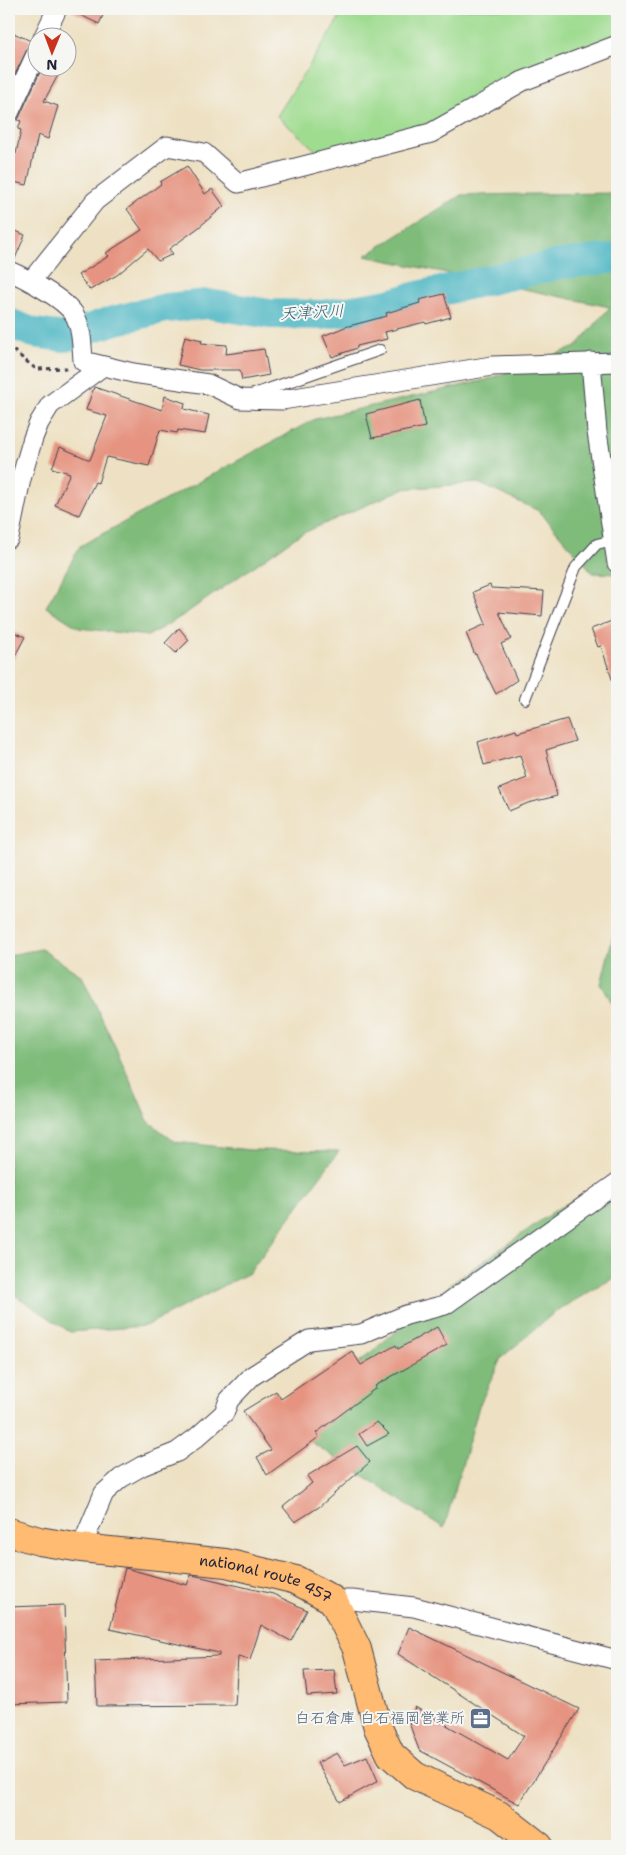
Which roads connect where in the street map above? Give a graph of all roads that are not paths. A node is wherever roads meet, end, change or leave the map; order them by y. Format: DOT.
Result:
graph roads {
  1 [pos="57,9"];
  2 [pos="48,28"];
  3 [pos="617,45"];
  4 [pos="28,72"];
  5 [pos="9,113"];
  6 [pos="9,271"];
  7 [pos="31,282"];
  8 [pos="380,350"];
  9 [pos="591,362"];
  10 [pos="617,362"];
  11 [pos="103,366"];
  12 [pos="240,399"];
  13 [pos="9,538"];
  14 [pos="613,540"];
  15 [pos="617,563"];
  16 [pos="526,699"];
  17 [pos="617,1183"];
  18 [pos="9,1532"];
  19 [pos="81,1548"];
  20 [pos="333,1600"];
  21 [pos="617,1660"];
  22 [pos="539,1846"];
  1 -- 2 [label="street"];
  3 -- 7 [label="street"];
  4 -- 5 [label="street"];
  6 -- 7 [label="street"];
  7 -- 11 [label="street"];
  8 -- 12 [label="lane"];
  9 -- 10 [label="street"];
  9 -- 12 [label="street"];
  9 -- 14 [label="street"];
  11 -- 12 [label="street"];
  11 -- 13 [label="street"];
  14 -- 15 [label="street"];
  14 -- 16 [label="lane"];
  17 -- 19 [label="street"];
  18 -- 19 [label="highway, national route 457"];
  19 -- 20 [label="highway, national route 457"];
  20 -- 21 [label="street"];
  20 -- 22 [label="highway, national route 457"];
}
